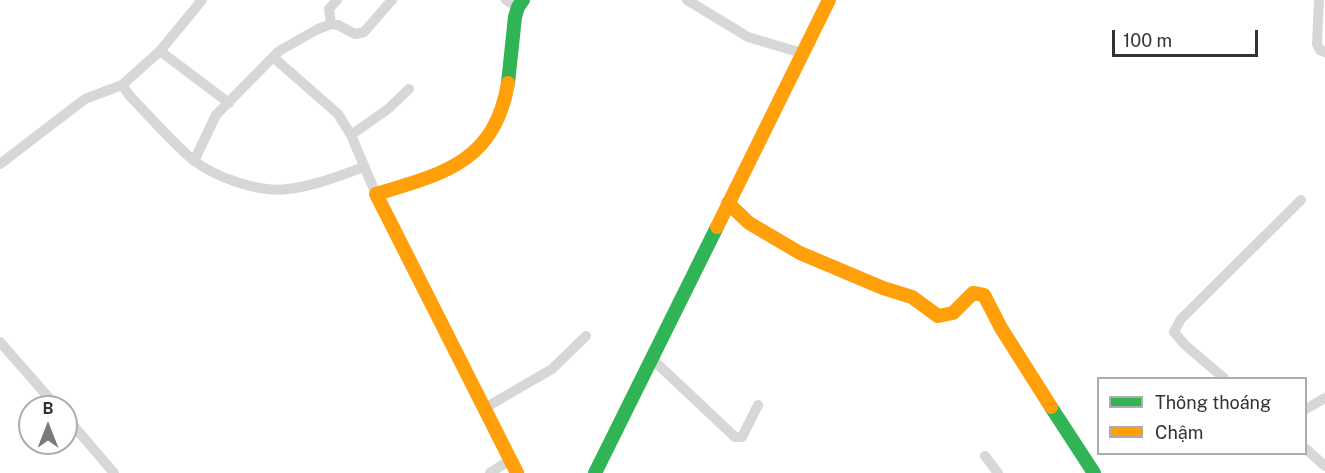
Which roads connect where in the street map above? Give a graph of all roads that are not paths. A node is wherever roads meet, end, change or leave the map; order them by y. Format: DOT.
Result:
graph roads {
  1 [pos="202,0"];
  2 [pos="338,0"];
  3 [pos="392,0"];
  4 [pos="687,0"];
  5 [pos="829,0"];
  6 [pos="1319,0"];
  7 [pos="516,2"];
  8 [pos="331,24"];
  9 [pos="160,51"];
  10 [pos="802,52"];
  11 [pos="1325,52"];
  12 [pos="273,57"];
  13 [pos="122,85"];
  14 [pos="409,89"];
  15 [pos="228,103"];
  16 [pos="351,135"];
  17 [pos="194,160"];
  18 [pos="0,164"];
  19 [pos="364,167"];
  20 [pos="376,194"];
  21 [pos="1301,200"];
  22 [pos="728,202"];
  23 [pos="586,336"];
  24 [pos="0,342"];
  25 [pos="651,358"];
  26 [pos="1223,377"];
  27 [pos="46,395"];
  28 [pos="1325,398"];
  29 [pos="758,405"];
  30 [pos="1307,408"];
  31 [pos="483,409"];
  32 [pos="78,431"];
  33 [pos="1307,451"];
  34 [pos="985,456"];
  35 [pos="1325,466"];
  36 [pos="513,467"];
  37 [pos="114,473"];
  38 [pos="490,473"];
  39 [pos="595,473"];
  40 [pos="998,473"];
  41 [pos="1094,473"];
  1 -- 9 [label="street"];
  2 -- 8 [label="street"];
  3 -- 8 [label="street"];
  4 -- 10 [label="street"];
  5 -- 10 [label="street"];
  6 -- 11 [label="street"];
  7 -- 20 [label="street"];
  8 -- 12 [label="street"];
  9 -- 13 [label="street"];
  9 -- 15 [label="street"];
  10 -- 22 [label="street"];
  12 -- 15 [label="street"];
  12 -- 16 [label="street"];
  13 -- 17 [label="street"];
  13 -- 18 [label="street"];
  14 -- 16 [label="street"];
  15 -- 17 [label="street"];
  16 -- 19 [label="street"];
  17 -- 19 [label="street"];
  19 -- 20 [label="street"];
  20 -- 31 [label="street"];
  21 -- 26 [label="street"];
  22 -- 25 [label="street"];
  22 -- 41 [label="street"];
  23 -- 31 [label="street"];
  24 -- 27 [label="street"];
  25 -- 29 [label="street"];
  25 -- 39 [label="street"];
  28 -- 30 [label="street"];
  31 -- 36 [label="street"];
  32 -- 37 [label="street"];
  33 -- 35 [label="street"];
  34 -- 40 [label="street"];
  36 -- 38 [label="street"];
}
